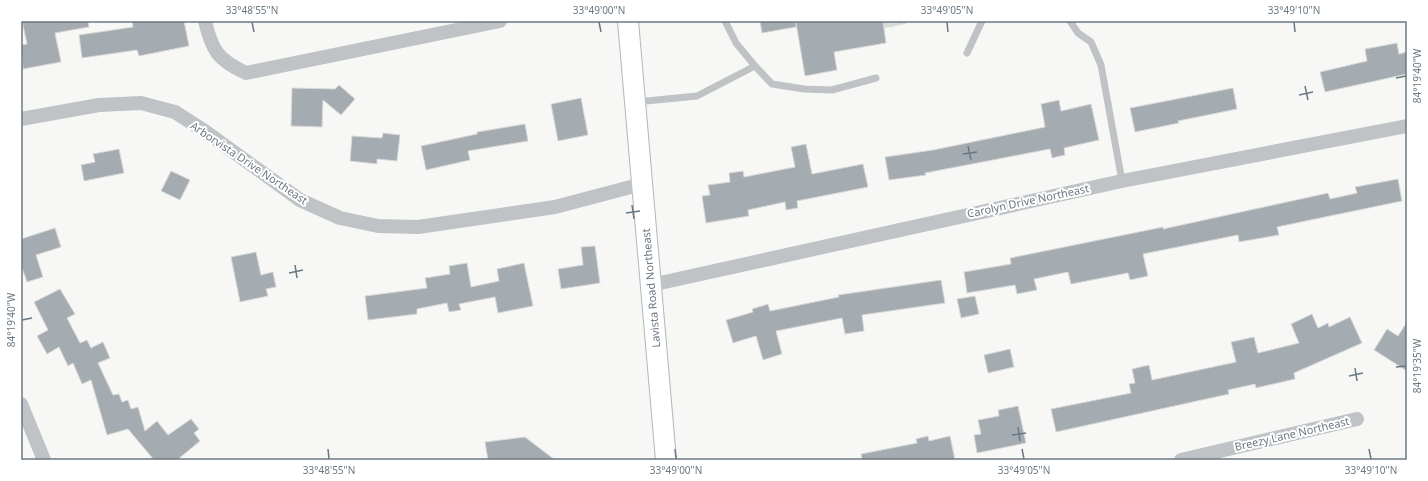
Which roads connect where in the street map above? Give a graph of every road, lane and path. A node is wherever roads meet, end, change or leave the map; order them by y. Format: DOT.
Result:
graph roads {
  1 [pos="205,21"];
  2 [pos="500,21"];
  3 [pos="628,21"];
  4 [pos="725,21"];
  5 [pos="1070,21"];
  6 [pos="981,22"];
  7 [pos="967,54"];
  8 [pos="755,66"];
  9 [pos="876,78"];
  10 [pos="635,102"];
  11 [pos="21,119"];
  12 [pos="1407,126"];
  13 [pos="1122,181"];
  14 [pos="642,184"];
  15 [pos="651,285"];
  16 [pos="21,404"];
  17 [pos="1357,419"];
  18 [pos="44,460"];
  19 [pos="666,460"];
  20 [pos="1181,460"];
  1 -- 2 [label="street"];
  3 -- 10 [label="main road, Lavista Road Northeast"];
  4 -- 8 [label="lane"];
  5 -- 13 [label="lane"];
  6 -- 7 [label="lane"];
  8 -- 9 [label="lane"];
  8 -- 10 [label="lane"];
  10 -- 14 [label="main road, Lavista Road Northeast"];
  11 -- 14 [label="street, Arborvista Drive Northeast"];
  12 -- 13 [label="street, Carolyn Drive Northeast"];
  13 -- 15 [label="street, Carolyn Drive Northeast"];
  14 -- 15 [label="main road, Lavista Road Northeast"];
  15 -- 19 [label="main road, Lavista Road Northeast"];
  16 -- 18 [label="street"];
  17 -- 20 [label="street, Breezy Lane Northeast"];
}
